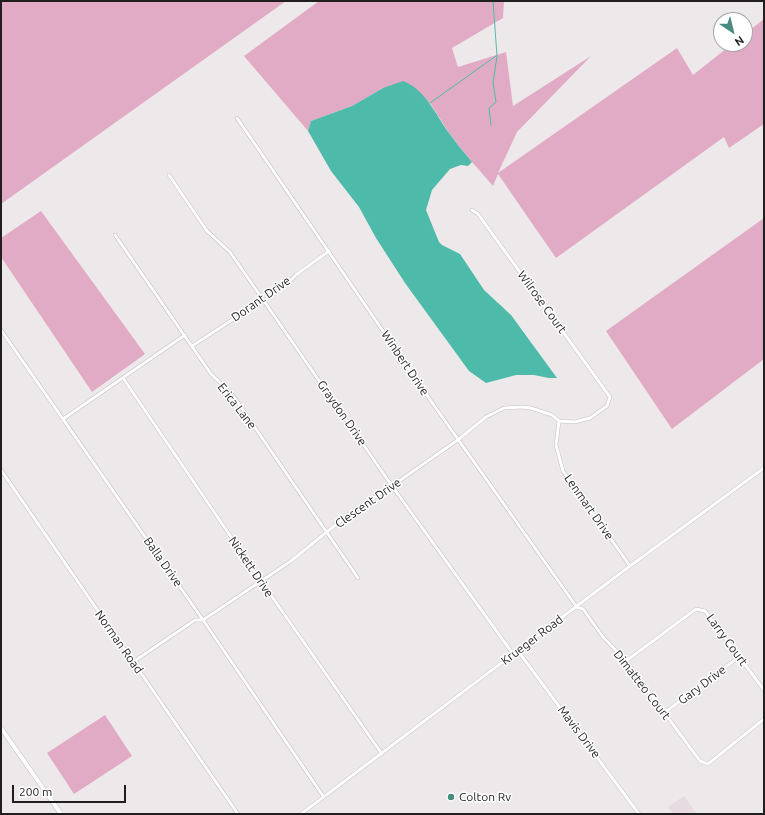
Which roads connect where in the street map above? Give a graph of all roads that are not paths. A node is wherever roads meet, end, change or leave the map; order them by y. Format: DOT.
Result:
graph roads {
  1 [pos="236,118"];
  2 [pos="169,175"];
  3 [pos="472,210"];
  4 [pos="115,234"];
  5 [pos="329,251"];
  6 [pos="264,300"];
  7 [pos="1,330"];
  8 [pos="185,335"];
  9 [pos="192,346"];
  10 [pos="123,378"];
  11 [pos="610,397"];
  12 [pos="63,419"];
  13 [pos="560,421"];
  14 [pos="459,439"];
  15 [pos="764,468"];
  16 [pos="1,470"];
  17 [pos="392,486"];
  18 [pos="327,532"];
  19 [pos="630,566"];
  20 [pos="358,578"];
  21 [pos="261,581"];
  22 [pos="576,607"];
  23 [pos="203,620"];
  24 [pos="518,651"];
  25 [pos="513,654"];
  26 [pos="739,657"];
  27 [pos="626,661"];
  28 [pos="133,662"];
  29 [pos="764,690"];
  30 [pos="664,713"];
  31 [pos="764,719"];
  32 [pos="1,728"];
  33 [pos="382,754"];
  34 [pos="323,796"];
  35 [pos="61,814"];
  36 [pos="238,814"];
  37 [pos="301,814"];
  38 [pos="639,814"];
  1 -- 5 [label="street, Winbert Drive"];
  2 -- 6 [label="street, Graydon Drive"];
  3 -- 11 [label="street, Wilrose Court"];
  4 -- 8 [label="street, Erica Lane"];
  5 -- 6 [label="street, Dorant Drive"];
  5 -- 14 [label="street, Winbert Drive"];
  6 -- 9 [label="street, Dorant Drive"];
  6 -- 17 [label="street, Graydon Drive"];
  7 -- 12 [label="street, Balla Drive"];
  8 -- 9 [label="street, Erica Lane"];
  8 -- 10 [label="street"];
  9 -- 18 [label="street, Erica Lane"];
  10 -- 12 [label="street"];
  10 -- 21 [label="street, Nickett Drive"];
  11 -- 13 [label="street, Clescent Drive"];
  12 -- 23 [label="street, Balla Drive"];
  13 -- 14 [label="street, Clescent Drive"];
  13 -- 19 [label="street, Lenmart Drive"];
  14 -- 17 [label="street, Clescent Drive"];
  14 -- 22 [label="street, Winbert Drive"];
  15 -- 19 [label="street, Krueger Road"];
  16 -- 28 [label="street, Norman Road"];
  17 -- 18 [label="street, Clescent Drive"];
  17 -- 25 [label="street, Graydon Drive"];
  18 -- 20 [label="street, Erica Lane"];
  18 -- 21 [label="street, Clescent Drive"];
  19 -- 22 [label="street, Krueger Road"];
  21 -- 23 [label="street, Clescent Drive"];
  21 -- 33 [label="street, Nickett Drive"];
  22 -- 24 [label="street, Krueger Road"];
  22 -- 27 [label="street, Dimatteo Court"];
  23 -- 28 [label="street, Clescent Drive"];
  23 -- 34 [label="street, Balla Drive"];
  24 -- 25 [label="street, Krueger Road"];
  24 -- 38 [label="street, Mavis Drive"];
  25 -- 33 [label="street, Krueger Road"];
  26 -- 27 [label="street, Larry Court"];
  26 -- 29 [label="street, Larry Court"];
  26 -- 30 [label="street, Gary Drive"];
  27 -- 30 [label="street, Dimatteo Court"];
  28 -- 36 [label="street, Norman Road"];
  30 -- 31 [label="street, Dimatteo Court"];
  32 -- 35 [label="main road"];
  33 -- 34 [label="street, Krueger Road"];
  34 -- 37 [label="street, Krueger Road"];
}
